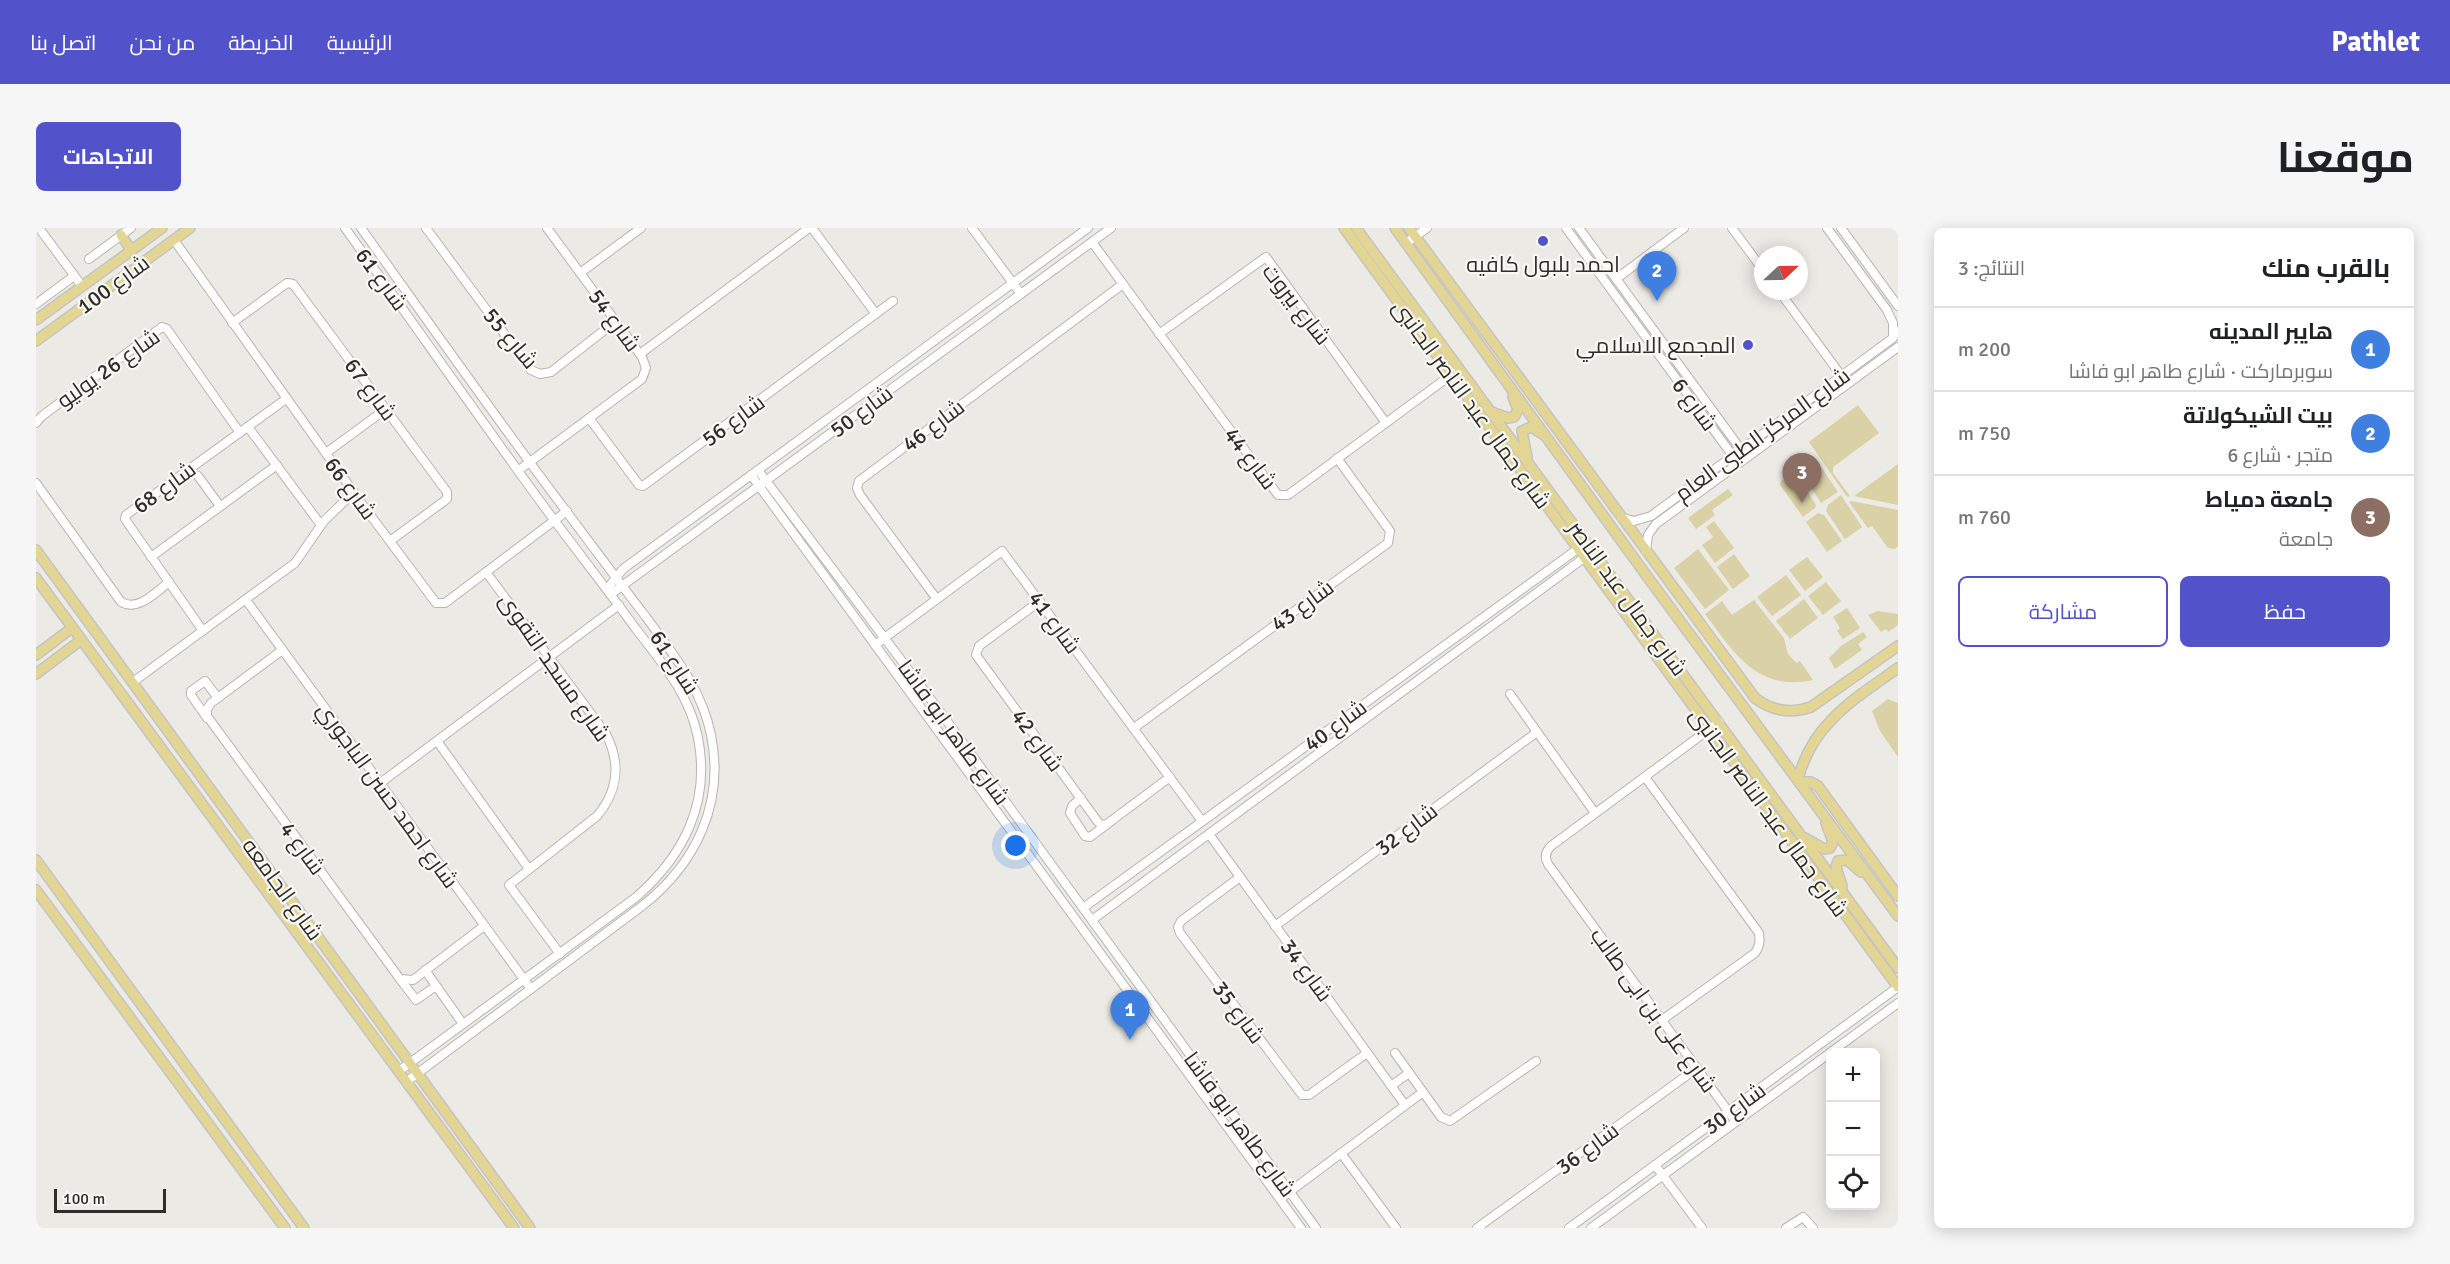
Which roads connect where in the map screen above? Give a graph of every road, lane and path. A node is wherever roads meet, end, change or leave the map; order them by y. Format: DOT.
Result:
graph roads {
  1 [pos="39,228"];
  2 [pos="131,228"];
  3 [pos="141,228"];
  4 [pos="162,228"];
  5 [pos="190,228"];
  6 [pos="345,228"];
  7 [pos="360,228"];
  8 [pos="426,228"];
  9 [pos="547,228"];
  10 [pos="640,228"];
  11 [pos="810,228"];
  12 [pos="972,228"];
  13 [pos="1088,228"];
  14 [pos="1111,228"];
  15 [pos="1344,228"];
  16 [pos="1356,228"];
  17 [pos="1427,228"];
  18 [pos="1566,228"];
  19 [pos="1579,228"];
  20 [pos="1684,228"];
  21 [pos="1732,228"];
  22 [pos="1827,228"];
  23 [pos="1841,228"];
  24 [pos="1403,230"];
  25 [pos="121,235"];
  26 [pos="1415,236"];
  27 [pos="148,238"];
  28 [pos="174,240"];
  29 [pos="1092,242"];
  30 [pos="1406,243"];
  31 [pos="131,250"];
  32 [pos="1754,258"];
  33 [pos="89,259"];
  34 [pos="580,273"];
  35 [pos="74,276"];
  36 [pos="1616,279"];
  37 [pos="1013,283"];
  38 [pos="1123,284"];
  39 [pos="82,286"];
  40 [pos="1021,294"];
  41 [pos="1786,300"];
  42 [pos="894,301"];
  43 [pos="36,304"];
  44 [pos="1898,306"];
  45 [pos="1639,309"];
  46 [pos="876,314"];
  47 [pos="1630,316"];
  48 [pos="36,320"];
  49 [pos="616,321"];
  50 [pos="232,323"];
  51 [pos="1159,334"];
  52 [pos="1895,334"];
  53 [pos="36,341"];
  54 [pos="1898,346"];
  55 [pos="640,354"];
  56 [pos="1459,369"];
  57 [pos="1451,375"];
  58 [pos="1841,375"];
  59 [pos="1508,382"];
  60 [pos="1847,384"];
  61 [pos="286,399"];
  62 [pos="386,409"];
  63 [pos="1490,411"];
  64 [pos="590,418"];
  65 [pos="36,423"];
  66 [pos="1386,423"];
  67 [pos="248,427"];
  68 [pos="240,433"];
  69 [pos="1562,436"];
  70 [pos="1550,441"];
  71 [pos="1741,449"];
  72 [pos="326,453"];
  73 [pos="1732,456"];
  74 [pos="1747,458"];
  75 [pos="1337,459"];
  76 [pos="530,462"];
  77 [pos="1528,462"];
  78 [pos="1738,464"];
  79 [pos="277,465"];
  80 [pos="519,470"];
  81 [pos="755,473"];
  82 [pos="198,476"];
  83 [pos="766,480"];
  84 [pos="36,483"];
  85 [pos="759,486"];
  86 [pos="354,492"];
  87 [pos="220,506"];
  88 [pos="567,512"];
  89 [pos="1620,517"];
  90 [pos="554,520"];
  91 [pos="321,525"];
  92 [pos="390,541"];
  93 [pos="1586,542"];
  94 [pos="1577,549"];
  95 [pos="36,550"];
  96 [pos="1593,551"];
  97 [pos="1647,553"];
  98 [pos="152,556"];
  99 [pos="1583,558"];
  100 [pos="486,572"];
  101 [pos="1660,572"];
  102 [pos="616,577"];
  103 [pos="36,578"];
  104 [pos="1649,579"];
  105 [pos="170,582"];
  106 [pos="622,585"];
  107 [pos="64,588"];
  108 [pos="609,592"];
  109 [pos="51,598"];
  110 [pos="936,598"];
  111 [pos="246,600"];
  112 [pos="1040,601"];
  113 [pos="619,605"];
  114 [pos="72,628"];
  115 [pos="203,631"];
  116 [pos="884,638"];
  117 [pos="81,640"];
  118 [pos="875,645"];
  119 [pos="1898,645"];
  120 [pos="281,651"];
  121 [pos="36,655"];
  122 [pos="550,657"];
  123 [pos="1868,667"];
  124 [pos="1898,668"];
  125 [pos="36,674"];
  126 [pos="133,682"];
  127 [pos="1878,682"];
  128 [pos="1510,694"];
  129 [pos="218,698"];
  130 [pos="208,720"];
  131 [pos="1719,722"];
  132 [pos="1134,728"];
  133 [pos="1708,730"];
  134 [pos="1537,732"];
  135 [pos="437,741"];
  136 [pos="177,743"];
  137 [pos="163,753"];
  138 [pos="1170,777"];
  139 [pos="1645,777"];
  140 [pos="1800,781"];
  141 [pos="380,784"];
  142 [pos="1081,798"];
  143 [pos="1820,809"];
  144 [pos="1595,813"];
  145 [pos="1202,821"];
  146 [pos="1107,824"];
  147 [pos="1209,834"];
  148 [pos="1803,837"];
  149 [pos="36,860"];
  150 [pos="529,869"];
  151 [pos="1240,877"];
  152 [pos="1873,881"];
  153 [pos="36,890"];
  154 [pos="1846,896"];
  155 [pos="1898,896"];
  156 [pos="635,898"];
  157 [pos="642,906"];
  158 [pos="1083,908"];
  159 [pos="1898,916"];
  160 [pos="1092,920"];
  161 [pos="82,922"];
  162 [pos="484,926"];
  163 [pos="1275,926"];
  164 [pos="67,933"];
  165 [pos="560,954"];
  166 [pos="1898,968"];
  167 [pos="425,970"];
  168 [pos="399,979"];
  169 [pos="524,980"];
  170 [pos="436,986"];
  171 [pos="1898,987"];
  172 [pos="531,989"];
  173 [pos="1898,1003"];
  174 [pos="1662,1020"];
  175 [pos="463,1024"];
  176 [pos="1367,1053"];
  177 [pos="1395,1053"];
  178 [pos="1536,1061"];
  179 [pos="410,1063"];
  180 [pos="1697,1068"];
  181 [pos="399,1071"];
  182 [pos="417,1073"];
  183 [pos="1409,1073"];
  184 [pos="406,1082"];
  185 [pos="1392,1086"];
  186 [pos="1423,1092"];
  187 [pos="1405,1105"];
  188 [pos="1728,1111"];
  189 [pos="1736,1122"];
  190 [pos="1341,1153"];
  191 [pos="1655,1165"];
  192 [pos="1663,1176"];
  193 [pos="1289,1192"];
  194 [pos="281,1197"];
  195 [pos="1280,1199"];
  196 [pos="268,1205"];
  197 [pos="290,1209"];
  198 [pos="277,1217"];
  199 [pos="285,1228"];
  200 [pos="304,1228"];
  201 [pos="514,1228"];
  202 [pos="530,1228"];
  203 [pos="1301,1228"];
  204 [pos="1316,1228"];
  205 [pos="1396,1228"];
  206 [pos="1477,1228"];
  207 [pos="1569,1228"];
  208 [pos="1591,1228"];
  209 [pos="1702,1228"];
  210 [pos="1786,1228"];
  211 [pos="1813,1228"];
  1 -- 35 [label="street"];
  2 -- 25 [label="street"];
  3 -- 27 [label="main road"];
  4 -- 27 [label="main road, شارع 100"];
  5 -- 28 [label="main road, شارع 100"];
  6 -- 80 [label="street, شارع 61"];
  7 -- 76 [label="street, شارع 61"];
  8 -- 49 [label="street, شارع 55"];
  9 -- 34 [label="street, شارع 54"];
  10 -- 34 [label="street"];
  11 -- 46 [label="street"];
  11 -- 55 [label="street"];
  12 -- 37 [label="street"];
  13 -- 37 [label="street, شارع 50"];
  14 -- 29 [label="street, شارع 50"];
  15 -- 57 [label="main road, شارع جمال عبد الناصر الجانبى"];
  16 -- 56 [label="main road, شارع جمال عبد الناصر"];
  17 -- 26 [label="street"];
  18 -- 47 [label="street, شارع 6"];
  19 -- 36 [label="street, شارع 6"];
  20 -- 36 [label="street"];
  21 -- 32 [label="street"];
  22 -- 52 [label="street"];
  23 -- 44 [label="street"];
  24 -- 26 [label="main road"];
  24 -- 30 [label="main road, شارع جمال عبد الناصر"];
  25 -- 31 [label="main road"];
  25 -- 33 [label="street"];
  26 -- 30 [label="street"];
  26 -- 69 [label="main road"];
  27 -- 31 [label="main road, شارع 100"];
  28 -- 50 [label="street, شارع 66"];
  28 -- 53 [label="main road, شارع 100"];
  29 -- 38 [label="street, شارع 44"];
  29 -- 40 [label="street, شارع 50"];
  30 -- 59 [label="main road, شارع جمال عبد الناصر"];
  31 -- 39 [label="main road, شارع 100"];
  34 -- 49 [label="street, شارع 54"];
  35 -- 39 [label="street"];
  35 -- 43 [label="street"];
  36 -- 45 [label="street, شارع 6"];
  37 -- 40 [label="street"];
  37 -- 81 [label="street, شارع 50"];
  38 -- 51 [label="street, شارع 44"];
  38 -- 110 [label="street, شارع 46"];
  39 -- 48 [label="main road, شارع 100"];
  40 -- 83 [label="street, شارع 50"];
  41 -- 58 [label="street"];
  42 -- 46 [label="street, شارع 56"];
  45 -- 47 [label="street"];
  45 -- 71 [label="street, شارع 6"];
  46 -- 64 [label="street, شارع 56"];
  47 -- 73 [label="street, شارع 6"];
  49 -- 55 [label="street, شارع 54"];
  50 -- 61 [label="street, شارع 66"];
  50 -- 62 [label="street, شارع 67"];
  51 -- 66 [label="street, شارع بيروت"];
  51 -- 75 [label="street, شارع 44"];
  52 -- 54 [label="street"];
  52 -- 58 [label="street, شارع المركز الطبى العام"];
  54 -- 60 [label="street, شارع المركز الطبى العام"];
  55 -- 64 [label="street, شارع 54"];
  56 -- 57 [label="street, شارع 44"];
  56 -- 63 [label="main road, شارع جمال عبد الناصر"];
  57 -- 66 [label="street, شارع 44"];
  57 -- 94 [label="main road, شارع جمال عبد الناصر الجانبى"];
  58 -- 60 [label="street"];
  58 -- 71 [label="street, شارع المركز الطبى العام"];
  59 -- 63 [label="main road"];
  59 -- 70 [label="main road, شارع جمال عبد الناصر"];
  60 -- 74 [label="street, شارع المركز الطبى العام"];
  61 -- 67 [label="street, شارع 68"];
  61 -- 72 [label="street, شارع 66"];
  62 -- 72 [label="street"];
  62 -- 92 [label="street, شارع 67"];
  63 -- 77 [label="main road, شارع جمال عبد الناصر"];
  64 -- 76 [label="street, شارع 54"];
  65 -- 68 [label="street, شارع 26 يوليو"];
  66 -- 75 [label="street, شارع 44"];
  67 -- 68 [label="street, شارع 68"];
  67 -- 79 [label="street"];
  68 -- 98 [label="street, شارع 68"];
  69 -- 70 [label="main road"];
  69 -- 89 [label="main road"];
  70 -- 77 [label="main road"];
  70 -- 104 [label="main road, شارع جمال عبد الناصر"];
  71 -- 73 [label="street, شارع المركز الطبى العام"];
  71 -- 74 [label="street, شارع 6"];
  72 -- 86 [label="street, شارع 66"];
  73 -- 78 [label="street, شارع 6"];
  73 -- 89 [label="street, شارع المركز الطبى العام"];
  74 -- 78 [label="street, شارع المركز الطبى العام"];
  75 -- 132 [label="street, شارع 43"];
  76 -- 80 [label="street, شارع 54"];
  76 -- 88 [label="street, شارع 61"];
  77 -- 93 [label="main road, شارع جمال عبد الناصر"];
  78 -- 97 [label="street, شارع المركز الطبى العام"];
  79 -- 87 [label="street"];
  79 -- 91 [label="street"];
  80 -- 90 [label="street, شارع 61"];
  81 -- 83 [label="street, شارع طاهر ابو فاشا"];
  81 -- 85 [label="street, شارع طاهر ابو فاشا"];
  81 -- 102 [label="street, شارع 50"];
  82 -- 87 [label="street"];
  83 -- 85 [label="street, شارع 50"];
  83 -- 116 [label="street, شارع طاهر ابو فاشا"];
  84 -- 105 [label="street"];
  85 -- 106 [label="street, شارع 50"];
  85 -- 118 [label="street, شارع طاهر ابو فاشا"];
  86 -- 91 [label="street"];
  86 -- 92 [label="street, شارع 66"];
  87 -- 98 [label="street"];
  88 -- 90 [label="street, شارع 66"];
  88 -- 102 [label="street, شارع 61"];
  89 -- 97 [label="main road"];
  90 -- 100 [label="street, شارع 66"];
  90 -- 108 [label="street, شارع 61"];
  91 -- 111 [label="street"];
  92 -- 100 [label="street, شارع 66"];
  93 -- 94 [label="street, شارع 40"];
  93 -- 96 [label="main road, شارع جمال عبد الناصر"];
  94 -- 99 [label="main road, شارع جمال عبد الناصر الجانبى"];
  94 -- 145 [label="street, شارع 40"];
  95 -- 107 [label="main road, شارع الجامعه"];
  96 -- 99 [label="street, شارع 40"];
  96 -- 131 [label="main road, شارع جمال عبد الناصر"];
  97 -- 101 [label="main road"];
  98 -- 105 [label="street, شارع 68"];
  99 -- 133 [label="main road, شارع جمال عبد الناصر الجانبى"];
  99 -- 147 [label="street, شارع 40"];
  100 -- 122 [label="street, شارع مسجد التقوى"];
  101 -- 104 [label="main road"];
  101 -- 123 [label="main road"];
  102 -- 106 [label="street, شارع 61"];
  102 -- 108 [label="street, شارع 50"];
  103 -- 109 [label="main road, شارع الجامعه"];
  104 -- 140 [label="main road, شارع جمال عبد الناصر"];
  105 -- 115 [label="street, شارع 68"];
  106 -- 108 [label="street, شارع 50"];
  106 -- 157 [label="street, شارع 61"];
  107 -- 109 [label="main road"];
  107 -- 126 [label="main road, شارع الجامعه"];
  108 -- 113 [label="street, شارع 61"];
  109 -- 114 [label="main road, شارع الجامعه"];
  110 -- 112 [label="street, شارع 41"];
  110 -- 116 [label="street, شارع 41"];
  111 -- 115 [label="street"];
  111 -- 120 [label="street, شارع احمد حسن الباجوري"];
  112 -- 132 [label="street, شارع 41"];
  112 -- 142 [label="street, شارع 42"];
  113 -- 122 [label="street"];
  113 -- 156 [label="street, شارع 61"];
  114 -- 117 [label="main road, شارع الجامعه"];
  114 -- 121 [label="main road"];
  115 -- 126 [label="street"];
  116 -- 118 [label="street, شارع 41"];
  116 -- 158 [label="street, شارع طاهر ابو فاشا"];
  117 -- 125 [label="main road"];
  117 -- 137 [label="main road, شارع الجامعه"];
  118 -- 195 [label="street, شارع طاهر ابو فاشا"];
  119 -- 123 [label="main road"];
  120 -- 129 [label="street"];
  120 -- 141 [label="street, شارع احمد حسن الباجوري"];
  122 -- 135 [label="street"];
  122 -- 150 [label="street, شارع مسجد التقوى"];
  123 -- 127 [label="main road"];
  124 -- 127 [label="main road"];
  126 -- 136 [label="main road, شارع الجامعه"];
  127 -- 140 [label="main road"];
  128 -- 134 [label="street"];
  129 -- 130 [label="street"];
  129 -- 130 [label="street, شارع 4"];
  130 -- 168 [label="street, شارع 4"];
  131 -- 133 [label="street"];
  131 -- 148 [label="main road, شارع جمال عبد الناصر"];
  132 -- 138 [label="street, شارع 41"];
  133 -- 139 [label="street"];
  133 -- 171 [label="main road, شارع جمال عبد الناصر الجانبى"];
  134 -- 144 [label="street"];
  134 -- 163 [label="street, شارع 32"];
  135 -- 141 [label="street"];
  135 -- 150 [label="street"];
  136 -- 137 [label="main road"];
  136 -- 179 [label="main road, شارع الجامعه"];
  137 -- 181 [label="main road, شارع الجامعه"];
  138 -- 145 [label="street, شارع 41"];
  138 -- 146 [label="street"];
  139 -- 144 [label="street"];
  139 -- 174 [label="street"];
  140 -- 143 [label="main road, شارع جمال عبد الناصر"];
  140 -- 155 [label="main road, شارع جمال عبد الناصر الجانبى"];
  141 -- 162 [label="street, شارع احمد حسن الباجوري"];
  142 -- 146 [label="street, شارع 42"];
  142 -- 146 [label="street"];
  143 -- 148 [label="main road"];
  143 -- 152 [label="main road, شارع جمال عبد الناصر"];
  144 -- 174 [label="street, شارع على بن ابى طالب"];
  145 -- 158 [label="street, شارع 40"];
  147 -- 151 [label="street, شارع 34"];
  147 -- 160 [label="street, شارع 40"];
  148 -- 154 [label="main road, شارع جمال عبد الناصر"];
  149 -- 161 [label="main road"];
  150 -- 165 [label="street, شارع مسجد التقوى"];
  151 -- 163 [label="street, شارع 34"];
  151 -- 176 [label="street, شارع 35"];
  152 -- 154 [label="main road"];
  152 -- 159 [label="main road, شارع جمال عبد الناصر"];
  153 -- 164 [label="main road"];
  154 -- 166 [label="main road, شارع جمال عبد الناصر"];
  156 -- 157 [label="street"];
  156 -- 165 [label="street, شارع 61"];
  157 -- 172 [label="street, شارع 61"];
  158 -- 160 [label="street, شارع طاهر ابو فاشا"];
  160 -- 193 [label="street, شارع طاهر ابو فاشا"];
  161 -- 164 [label="main road"];
  161 -- 194 [label="main road"];
  162 -- 167 [label="street"];
  162 -- 169 [label="street, شارع احمد حسن الباجوري"];
  163 -- 176 [label="street, شارع 34"];
  164 -- 196 [label="main road"];
  165 -- 169 [label="street, شارع 61"];
  167 -- 168 [label="street"];
  167 -- 170 [label="street"];
  168 -- 170 [label="street, شارع 4"];
  169 -- 172 [label="street, شارع احمد حسن الباجوري"];
  169 -- 175 [label="street, شارع 61"];
  170 -- 175 [label="street"];
  171 -- 188 [label="street, شارع 30"];
  172 -- 182 [label="street, شارع 61"];
  173 -- 189 [label="street, شارع 30"];
  174 -- 180 [label="street, شارع على بن ابى طالب"];
  175 -- 179 [label="street, شارع 61"];
  176 -- 185 [label="street, شارع 34"];
  177 -- 183 [label="street"];
  178 -- 186 [label="street"];
  179 -- 181 [label="street, شارع 61"];
  179 -- 182 [label="main road, شارع الجامعه"];
  180 -- 188 [label="street, شارع على بن ابى طالب"];
  180 -- 206 [label="street, شارع 36"];
  181 -- 184 [label="main road, شارع الجامعه"];
  182 -- 184 [label="street, شارع 61"];
  182 -- 202 [label="main road, شارع الجامعه"];
  183 -- 185 [label="street"];
  183 -- 186 [label="street"];
  184 -- 201 [label="main road, شارع الجامعه"];
  185 -- 187 [label="street, شارع 34"];
  186 -- 187 [label="street"];
  187 -- 190 [label="street"];
  188 -- 189 [label="street, شارع على بن ابى طالب"];
  188 -- 191 [label="street, شارع 30"];
  189 -- 192 [label="street, شارع 30"];
  190 -- 193 [label="street"];
  190 -- 205 [label="street"];
  191 -- 192 [label="street"];
  191 -- 207 [label="street, شارع 30"];
  192 -- 208 [label="street, شارع 30"];
  192 -- 209 [label="street"];
  193 -- 195 [label="street"];
  193 -- 204 [label="street, شارع طاهر ابو فاشا"];
  194 -- 196 [label="main road"];
  194 -- 197 [label="main road"];
  195 -- 203 [label="street, شارع طاهر ابو فاشا"];
  196 -- 198 [label="main road"];
  197 -- 198 [label="main road"];
  197 -- 200 [label="main road"];
  198 -- 199 [label="main road"];
  210 -- 211 [label="street"];
}
